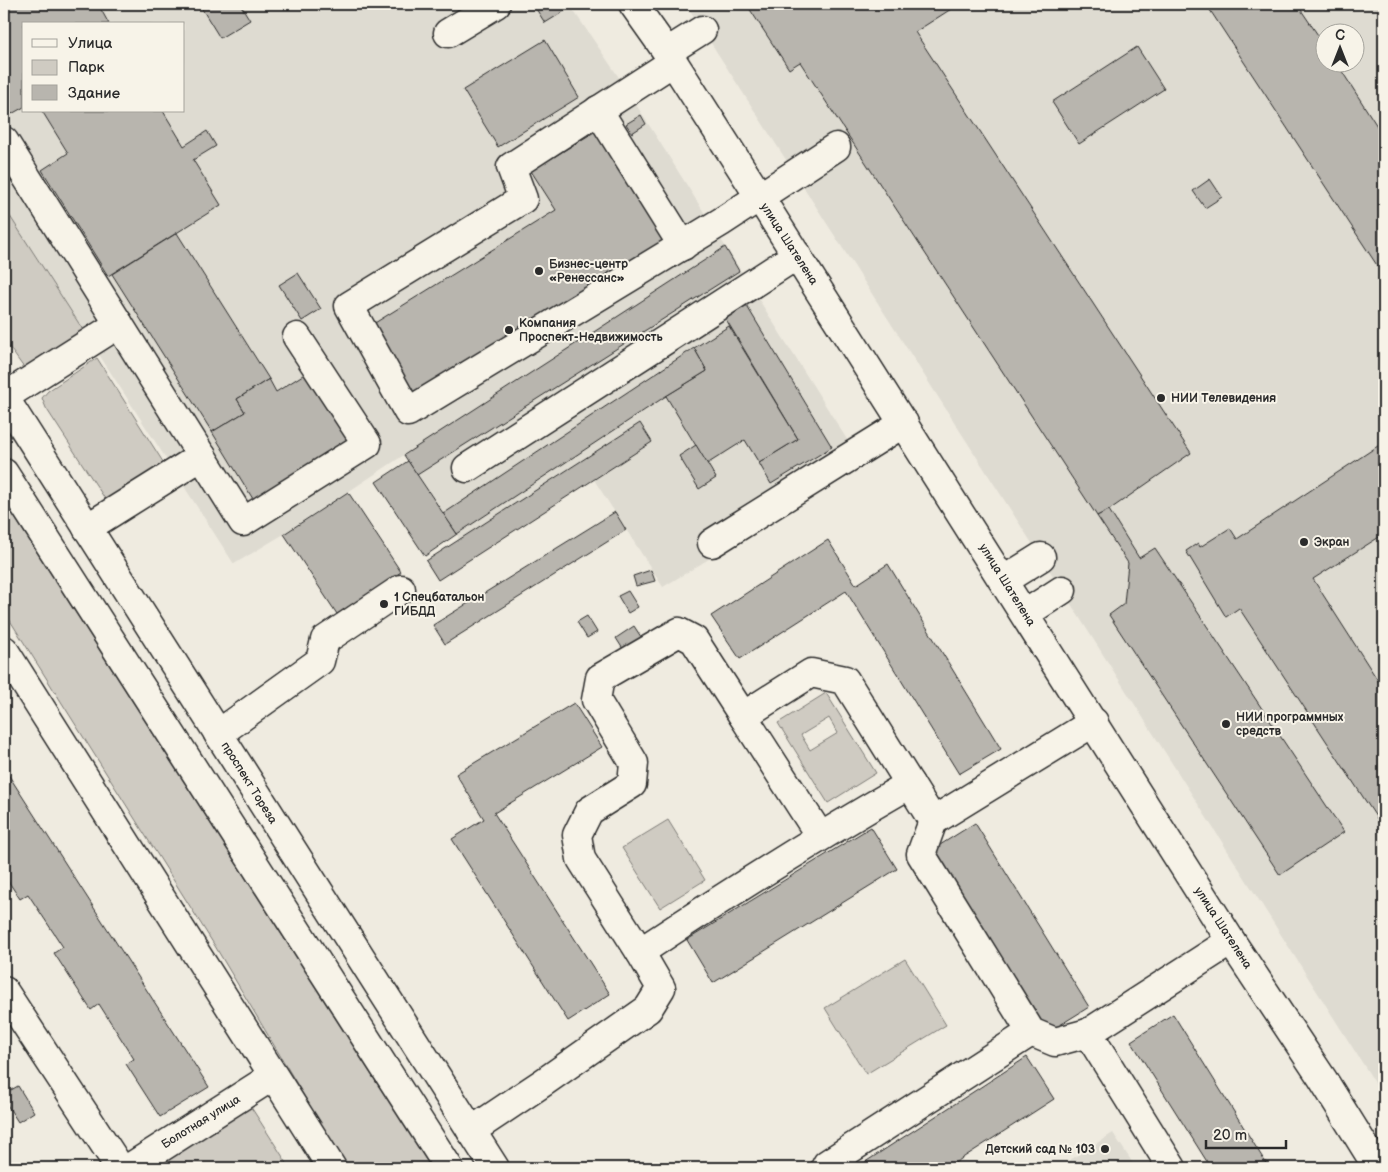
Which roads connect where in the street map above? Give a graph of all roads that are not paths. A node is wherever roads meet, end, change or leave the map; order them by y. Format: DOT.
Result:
graph roads {
  1 [pos="496,4"];
  2 [pos="633,4"];
  3 [pos="702,30"];
  4 [pos="448,33"];
  5 [pos="670,57"];
  6 [pos="598,110"];
  7 [pos="4,141"];
  8 [pos="836,147"];
  9 [pos="759,196"];
  10 [pos="683,246"];
  11 [pos="796,255"];
  12 [pos="119,324"];
  13 [pos="297,337"];
  14 [pos="4,397"];
  15 [pos="904,422"];
  16 [pos="202,456"];
  17 [pos="467,468"];
  18 [pos="4,473"];
  19 [pos="87,528"];
  20 [pos="712,543"];
  21 [pos="1041,557"];
  22 [pos="1004,580"];
  23 [pos="401,589"];
  24 [pos="1062,590"];
  25 [pos="1025,614"];
  26 [pos="4,650"];
  27 [pos="743,716"];
  28 [pos="1094,722"];
  29 [pos="218,734"];
  30 [pos="910,784"];
  31 [pos="932,821"];
  32 [pos="820,836"];
  33 [pos="1231,941"];
  34 [pos="640,952"];
  35 [pos="4,991"];
  36 [pos="1032,1032"];
  37 [pos="1088,1033"];
  38 [pos="273,1076"];
  39 [pos="471,1131"];
  40 [pos="120,1168"];
  41 [pos="129,1168"];
  42 [pos="332,1168"];
  43 [pos="449,1168"];
  44 [pos="495,1168"];
  45 [pos="825,1168"];
  46 [pos="1172,1168"];
  47 [pos="1378,1168"];
  1 -- 4 [label="street"];
  2 -- 5 [label="street, улица Шателена"];
  3 -- 5 [label="street"];
  5 -- 6 [label="street"];
  5 -- 9 [label="street, улица Шателена"];
  6 -- 10 [label="street"];
  6 -- 10 [label="street"];
  7 -- 12 [label="street"];
  8 -- 9 [label="street"];
  9 -- 10 [label="street"];
  9 -- 11 [label="street, улица Шателена"];
  11 -- 15 [label="street, улица Шателена"];
  11 -- 17 [label="street"];
  12 -- 14 [label="street"];
  12 -- 16 [label="street"];
  13 -- 16 [label="street"];
  14 -- 19 [label="street, проспект Тореза"];
  15 -- 20 [label="street"];
  15 -- 22 [label="street, улица Шателена"];
  16 -- 19 [label="street"];
  18 -- 43 [label="street"];
  19 -- 29 [label="street, проспект Тореза"];
  21 -- 22 [label="street"];
  22 -- 25 [label="street, улица Шателена"];
  23 -- 29 [label="street"];
  24 -- 25 [label="street"];
  25 -- 28 [label="street, улица Шателена"];
  26 -- 38 [label="street"];
  27 -- 30 [label="street"];
  27 -- 32 [label="street"];
  27 -- 34 [label="street"];
  28 -- 31 [label="street"];
  28 -- 33 [label="street, улица Шателена"];
  29 -- 39 [label="street, проспект Тореза"];
  30 -- 31 [label="street"];
  30 -- 32 [label="street"];
  31 -- 36 [label="street"];
  32 -- 34 [label="street"];
  33 -- 37 [label="street"];
  33 -- 47 [label="street, улица Шателена"];
  34 -- 39 [label="street"];
  35 -- 40 [label="street"];
  36 -- 37 [label="street"];
  36 -- 45 [label="street"];
  37 -- 46 [label="street"];
  38 -- 41 [label="street, Болотная улица"];
  38 -- 42 [label="street"];
  39 -- 44 [label="street, проспект Тореза"];
}
